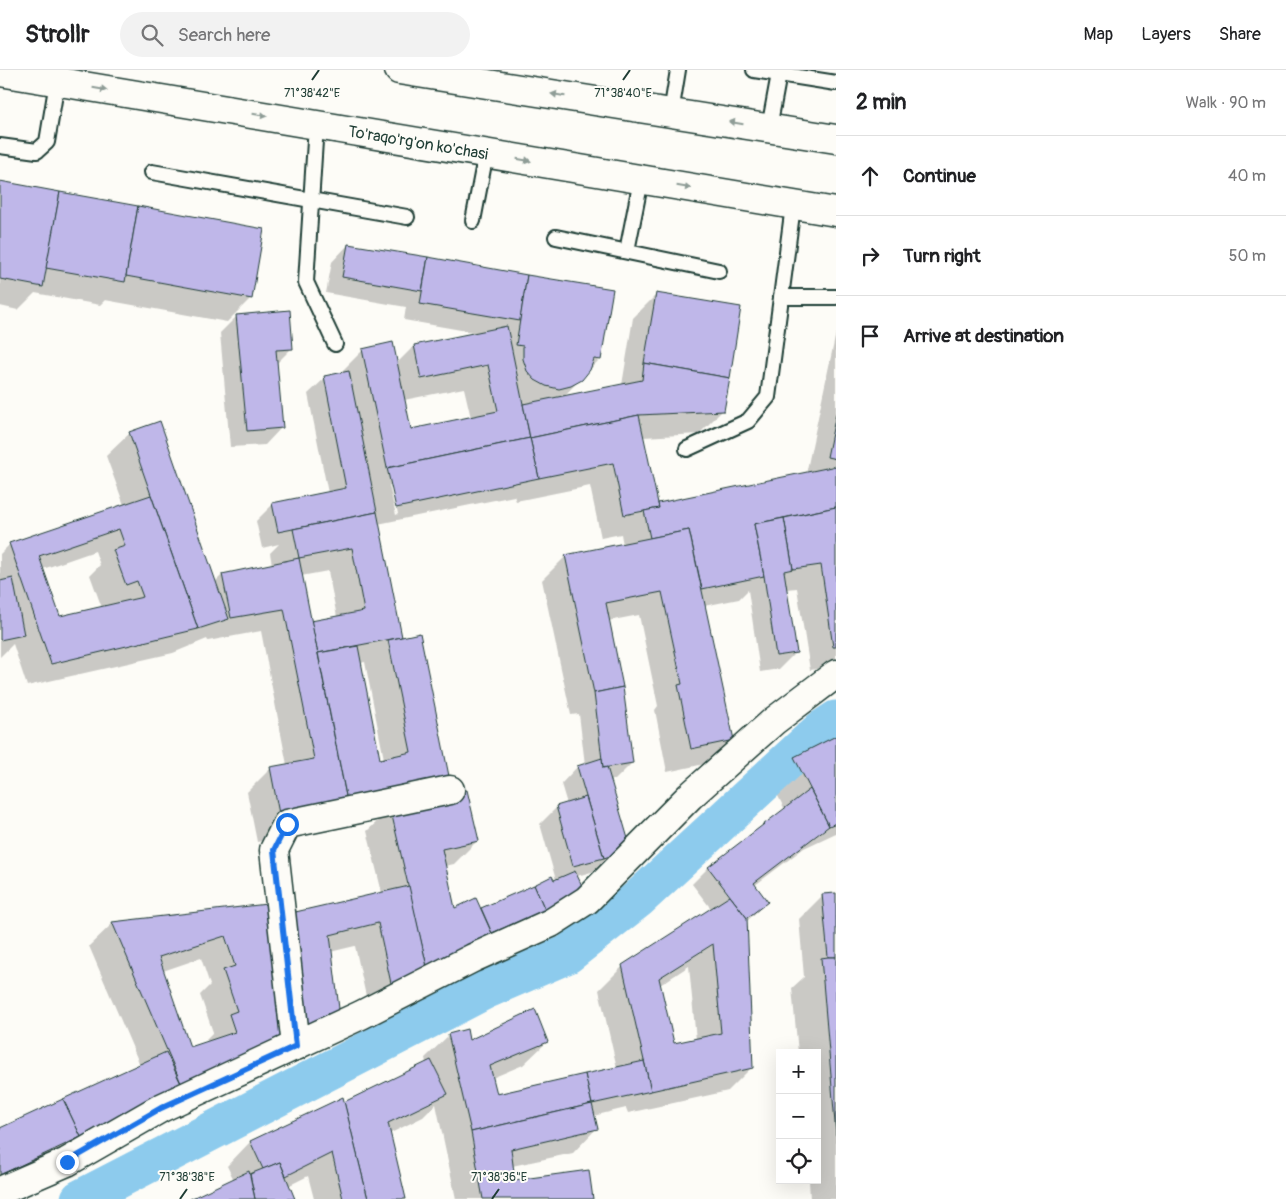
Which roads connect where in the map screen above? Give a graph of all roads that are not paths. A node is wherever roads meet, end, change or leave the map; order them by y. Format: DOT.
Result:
graph roads {
  1 [pos="399,70"];
  2 [pos="678,70"];
  3 [pos="754,70"];
  4 [pos="0,72"];
  5 [pos="779,74"];
  6 [pos="57,82"];
  7 [pos="836,83"];
  8 [pos="671,113"];
  9 [pos="316,125"];
  10 [pos="769,128"];
  11 [pos="836,139"];
  12 [pos="0,146"];
  13 [pos="486,154"];
  14 [pos="152,172"];
  15 [pos="641,180"];
  16 [pos="311,199"];
  17 [pos="793,206"];
  18 [pos="836,212"];
  19 [pos="407,218"];
  20 [pos="473,222"];
  21 [pos="556,237"];
  22 [pos="627,252"];
  23 [pos="719,271"];
  24 [pos="780,296"];
  25 [pos="836,297"];
  26 [pos="335,344"];
  27 [pos="687,450"];
  28 [pos="836,674"];
  29 [pos="450,790"];
  30 [pos="296,1046"];
  31 [pos="0,1191"];
  8 -- 1 [label="street, one-way"];
  2 -- 8 [label="lane"];
  3 -- 5 [label="lane"];
  4 -- 6 [label="street, To'raqo'rg'on ko'chasi"];
  5 -- 7 [label="lane"];
  5 -- 10 [label="lane"];
  6 -- 9 [label="street, To'raqo'rg'on ko'chasi, one-way"];
  6 -- 12 [label="lane"];
  10 -- 8 [label="street, one-way"];
  9 -- 13 [label="street, To'raqo'rg'on ko'chasi"];
  9 -- 16 [label="lane"];
  10 -- 11 [label="street"];
  13 -- 15 [label="street, To'raqo'rg'on ko'chasi, one-way"];
  13 -- 20 [label="lane"];
  14 -- 16 [label="lane"];
  15 -- 17 [label="street, To'raqo'rg'on ko'chasi, one-way"];
  15 -- 22 [label="lane"];
  16 -- 19 [label="lane"];
  16 -- 26 [label="lane"];
  17 -- 18 [label="street, To'raqo'rg'on ko'chasi"];
  17 -- 24 [label="lane"];
  21 -- 22 [label="lane"];
  22 -- 23 [label="lane"];
  24 -- 25 [label="lane"];
  24 -- 27 [label="lane"];
  28 -- 30 [label="street"];
  29 -- 30 [label="street"];
  30 -- 31 [label="street"];
}
